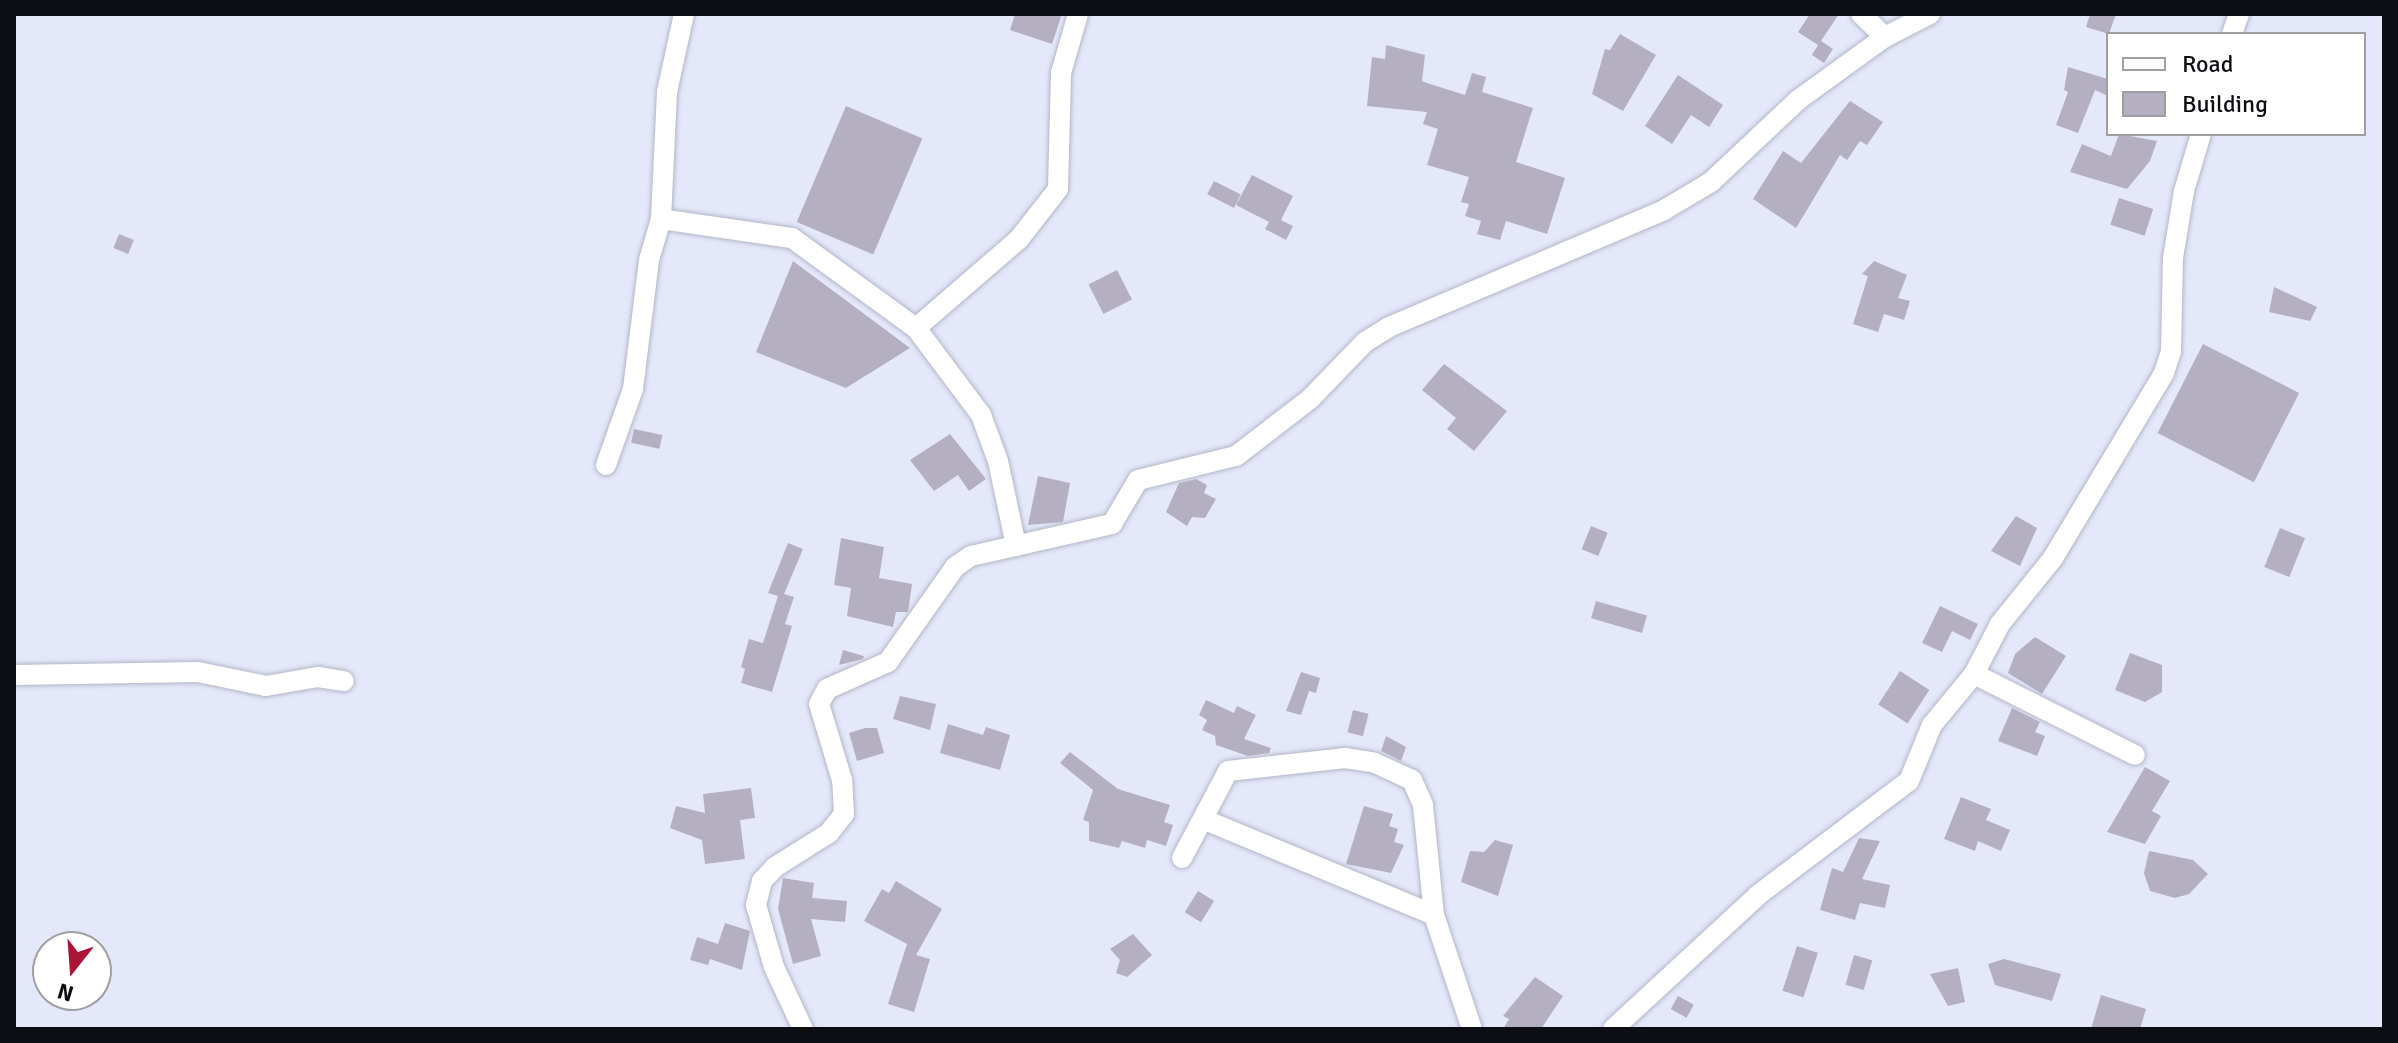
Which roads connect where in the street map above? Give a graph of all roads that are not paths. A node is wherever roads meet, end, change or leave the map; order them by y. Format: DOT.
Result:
graph roads {
  1 [pos="684,14"];
  2 [pos="1078,14"];
  3 [pos="1861,14"];
  4 [pos="1930,14"];
  5 [pos="1885,37"];
  6 [pos="2200,136"];
  7 [pos="661,219"];
  8 [pos="916,328"];
  9 [pos="606,465"];
  10 [pos="1016,546"];
  11 [pos="1974,674"];
  12 [pos="14,675"];
  13 [pos="344,681"];
  14 [pos="2135,755"];
  15 [pos="1205,820"];
  16 [pos="1182,858"];
  17 [pos="1434,915"];
  18 [pos="803,1029"];
  19 [pos="1472,1029"];
  20 [pos="1613,1029"];
  1 -- 7 [label="street"];
  2 -- 8 [label="street"];
  3 -- 5 [label="street"];
  4 -- 5 [label="street"];
  5 -- 10 [label="street"];
  6 -- 11 [label="street"];
  7 -- 8 [label="street"];
  7 -- 9 [label="street"];
  8 -- 10 [label="street"];
  10 -- 18 [label="street"];
  11 -- 14 [label="street"];
  11 -- 20 [label="street"];
  12 -- 13 [label="street"];
  15 -- 16 [label="street"];
  15 -- 17 [label="street"];
  15 -- 17 [label="street"];
  17 -- 19 [label="street"];
}
